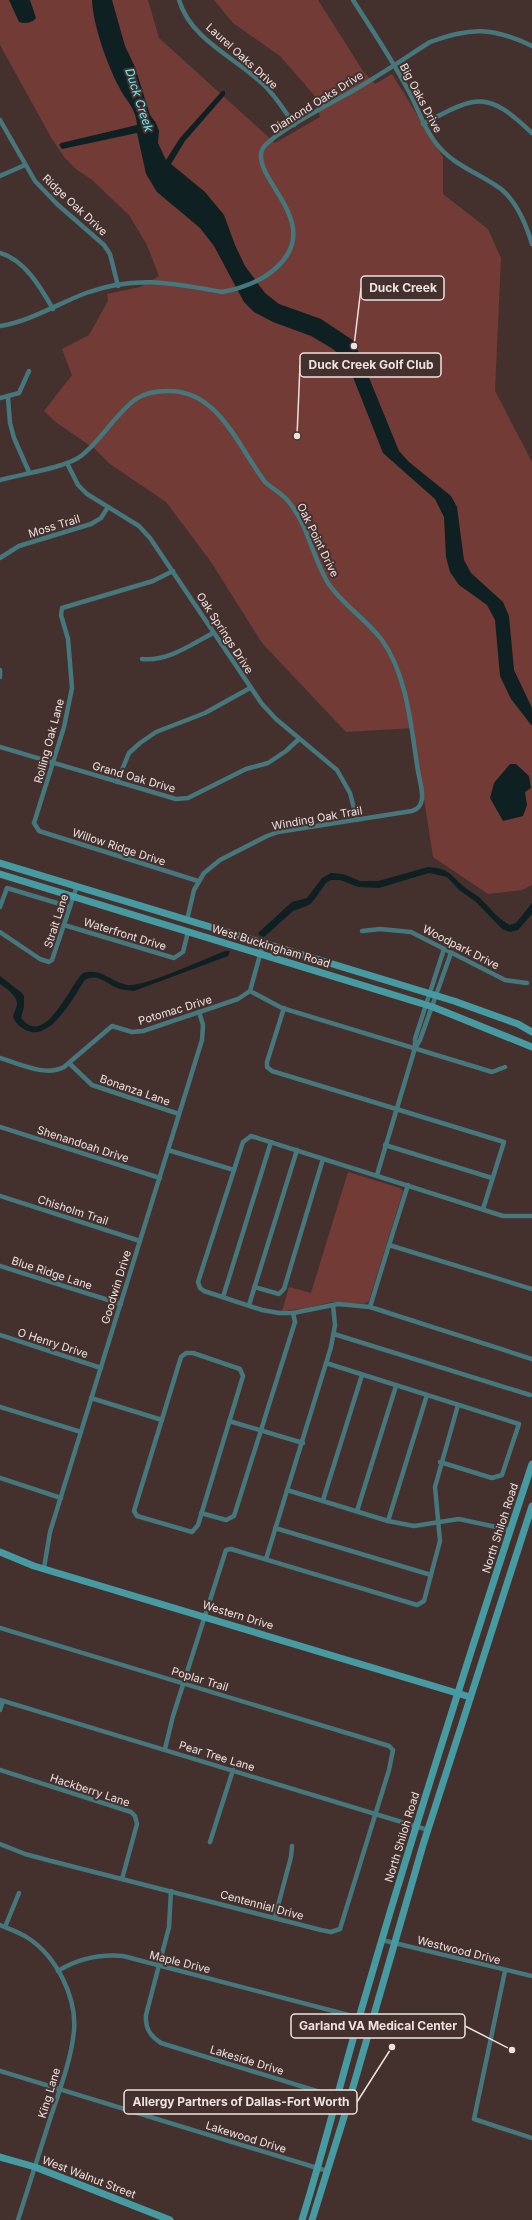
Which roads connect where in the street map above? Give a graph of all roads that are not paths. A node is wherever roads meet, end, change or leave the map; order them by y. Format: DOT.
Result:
graph roads {
  1 [pos="179,0"];
  2 [pos="353,0"];
  3 [pos="532,46"];
  4 [pos="394,65"];
  5 [pos="0,120"];
  6 [pos="423,124"];
  7 [pos="294,125"];
  8 [pos="532,133"];
  9 [pos="25,165"];
  10 [pos="0,176"];
  11 [pos="532,244"];
  12 [pos="0,252"];
  13 [pos="118,286"];
  14 [pos="53,309"];
  15 [pos="0,326"];
  16 [pos="29,371"];
  17 [pos="0,398"];
  18 [pos="8,398"];
  19 [pos="67,463"];
  20 [pos="29,472"];
  21 [pos="0,480"];
  22 [pos="108,507"];
  23 [pos="0,558"];
  24 [pos="173,571"];
  25 [pos="213,633"];
  26 [pos="142,659"];
  27 [pos="0,670"];
  28 [pos="0,677"];
  29 [pos="250,688"];
  30 [pos="299,739"];
  31 [pos="0,747"];
  32 [pos="53,763"];
  33 [pos="117,782"];
  34 [pos="420,806"];
  35 [pos="357,820"];
  36 [pos="36,828"];
  37 [pos="0,863"];
  38 [pos="0,874"];
  39 [pos="198,881"];
  40 [pos="76,886"];
  41 [pos="73,897"];
  42 [pos="0,907"];
  43 [pos="70,907"];
  44 [pos="187,920"];
  45 [pos="64,925"];
  46 [pos="362,931"];
  47 [pos="0,932"];
  48 [pos="188,932"];
  49 [pos="263,944"];
  50 [pos="444,949"];
  51 [pos="451,953"];
  52 [pos="260,954"];
  53 [pos="527,983"];
  54 [pos="250,991"];
  55 [pos="432,995"];
  56 [pos="425,1005"];
  57 [pos="433,1007"];
  58 [pos="284,1008"];
  59 [pos="199,1012"];
  60 [pos="532,1032"];
  61 [pos="532,1047"];
  62 [pos="415,1048"];
  63 [pos="0,1058"];
  64 [pos="69,1063"];
  65 [pos="505,1067"];
  66 [pos="397,1109"];
  67 [pos="179,1114"];
  68 [pos="0,1127"];
  69 [pos="271,1142"];
  70 [pos="385,1145"];
  71 [pos="168,1150"];
  72 [pos="297,1150"];
  73 [pos="324,1159"];
  74 [pos="234,1170"];
  75 [pos="377,1175"];
  76 [pos="160,1178"];
  77 [pos="492,1178"];
  78 [pos="408,1185"];
  79 [pos="0,1196"];
  80 [pos="483,1209"];
  81 [pos="532,1216"];
  82 [pos="140,1241"];
  83 [pos="389,1246"];
  84 [pos="0,1266"];
  85 [pos="254,1287"];
  86 [pos="532,1289"];
  87 [pos="223,1297"];
  88 [pos="121,1304"];
  89 [pos="248,1305"];
  90 [pos="334,1305"];
  91 [pos="370,1307"];
  92 [pos="293,1313"];
  93 [pos="334,1334"];
  94 [pos="0,1335"];
  95 [pos="532,1359"];
  96 [pos="326,1363"];
  97 [pos="101,1368"];
  98 [pos="362,1375"];
  99 [pos="396,1386"];
  100 [pos="530,1395"];
  101 [pos="427,1396"];
  102 [pos="91,1398"];
  103 [pos="458,1405"];
  104 [pos="0,1407"];
  105 [pos="162,1420"];
  106 [pos="229,1421"];
  107 [pos="261,1431"];
  108 [pos="81,1432"];
  109 [pos="303,1443"];
  110 [pos="440,1462"];
  111 [pos="532,1464"];
  112 [pos="0,1478"];
  113 [pos="287,1490"];
  114 [pos="61,1498"];
  115 [pos="323,1500"];
  116 [pos="532,1506"];
  117 [pos="357,1511"];
  118 [pos="201,1513"];
  119 [pos="388,1521"];
  120 [pos="440,1521"];
  121 [pos="275,1528"];
  122 [pos="510,1530"];
  123 [pos="523,1534"];
  124 [pos="0,1552"];
  125 [pos="266,1559"];
  126 [pos="44,1568"];
  127 [pos="431,1575"];
  128 [pos="204,1617"];
  129 [pos="0,1628"];
  130 [pos="472,1650"];
  131 [pos="484,1653"];
  132 [pos="184,1684"];
  133 [pos="458,1693"];
  134 [pos="470,1697"];
  135 [pos="1,1700"];
  136 [pos="0,1710"];
  137 [pos="165,1749"];
  138 [pos="393,1750"];
  139 [pos="0,1770"];
  140 [pos="233,1770"];
  141 [pos="376,1813"];
  142 [pos="416,1826"];
  143 [pos="428,1830"];
  144 [pos="210,1842"];
  145 [pos="0,1844"];
  146 [pos="292,1846"];
  147 [pos="122,1879"];
  148 [pos="171,1891"];
  149 [pos="19,1893"];
  150 [pos="275,1917"];
  151 [pos="2,1926"];
  152 [pos="382,1940"];
  153 [pos="394,1943"];
  154 [pos="160,1966"];
  155 [pos="58,1971"];
  156 [pos="505,1971"];
  157 [pos="532,1976"];
  158 [pos="360,2018"];
  159 [pos="370,2025"];
  160 [pos="0,2070"];
  161 [pos="60,2089"];
  162 [pos="338,2098"];
  163 [pos="349,2101"];
  164 [pos="532,2138"];
  165 [pos="0,2157"];
  166 [pos="35,2167"];
  167 [pos="318,2168"];
  168 [pos="327,2171"];
  169 [pos="18,2220"];
  170 [pos="170,2220"];
  171 [pos="302,2220"];
  172 [pos="312,2220"];
  1 -- 7 [label="street, Laurel Oaks Drive"];
  2 -- 4 [label="street, Big Oaks Drive"];
  3 -- 4 [label="street, Diamond Oaks Drive"];
  4 -- 6 [label="street, Big Oaks Drive"];
  4 -- 7 [label="street, Diamond Oaks Drive"];
  5 -- 9 [label="street, Ridge Oak Drive"];
  6 -- 8 [label="street"];
  6 -- 11 [label="street, Big Oaks Drive"];
  7 -- 13 [label="street, Diamond Oaks Drive"];
  9 -- 10 [label="street"];
  9 -- 13 [label="street, Ridge Oak Drive"];
  12 -- 14 [label="street"];
  13 -- 14 [label="street, Diamond Oaks Drive"];
  14 -- 15 [label="street, Diamond Oaks Drive"];
  16 -- 18 [label="street"];
  17 -- 18 [label="street"];
  18 -- 20 [label="street"];
  19 -- 20 [label="street, Oak Point Drive"];
  19 -- 22 [label="street, Oak Springs Drive"];
  19 -- 34 [label="street, Oak Point Drive"];
  20 -- 21 [label="street, Oak Point Drive"];
  22 -- 23 [label="street, Moss Trail"];
  22 -- 24 [label="street, Oak Springs Drive"];
  24 -- 25 [label="street, Oak Springs Drive"];
  24 -- 32 [label="street, Rolling Oak Lane"];
  25 -- 26 [label="street"];
  25 -- 29 [label="street, Oak Springs Drive"];
  27 -- 28 [label="street"];
  29 -- 30 [label="street, Oak Springs Drive"];
  29 -- 33 [label="street"];
  30 -- 33 [label="street, Grand Oak Drive"];
  30 -- 35 [label="street, Oak Springs Drive"];
  31 -- 32 [label="street, Grand Oak Drive"];
  32 -- 33 [label="street, Grand Oak Drive"];
  32 -- 36 [label="street, Rolling Oak Lane"];
  34 -- 35 [label="street, Winding Oak Trail"];
  35 -- 39 [label="street, Winding Oak Trail"];
  36 -- 39 [label="street, Willow Ridge Drive"];
  37 -- 40 [label="main road, West Buckingham Road"];
  38 -- 41 [label="main road, West Buckingham Road"];
  39 -- 44 [label="street, Winding Oak Trail"];
  40 -- 41 [label="street, Strait Lane"];
  40 -- 44 [label="main road, West Buckingham Road"];
  41 -- 43 [label="street, Strait Lane"];
  41 -- 48 [label="main road, West Buckingham Road"];
  42 -- 43 [label="street"];
  43 -- 45 [label="street, Strait Lane"];
  44 -- 48 [label="main road"];
  44 -- 49 [label="main road, West Buckingham Road"];
  45 -- 47 [label="street, Strait Lane"];
  45 -- 48 [label="street, Waterfront Drive"];
  46 -- 50 [label="street, Woodpark Drive"];
  48 -- 52 [label="main road, West Buckingham Road"];
  49 -- 52 [label="street"];
  49 -- 55 [label="main road, West Buckingham Road"];
  50 -- 51 [label="street, Woodpark Drive"];
  50 -- 55 [label="street"];
  51 -- 53 [label="street, Woodpark Drive"];
  51 -- 55 [label="street"];
  52 -- 54 [label="street"];
  52 -- 56 [label="main road, West Buckingham Road"];
  54 -- 58 [label="street"];
  54 -- 59 [label="street, Potomac Drive"];
  55 -- 56 [label="street"];
  55 -- 57 [label="street"];
  55 -- 60 [label="main road, West Buckingham Road"];
  56 -- 57 [label="main road, West Buckingham Road"];
  56 -- 62 [label="street"];
  57 -- 61 [label="main road, West Buckingham Road"];
  57 -- 62 [label="street"];
  58 -- 62 [label="street"];
  58 -- 66 [label="street"];
  59 -- 64 [label="street, Potomac Drive"];
  59 -- 67 [label="street, Goodwin Drive"];
  62 -- 65 [label="street"];
  62 -- 66 [label="street"];
  63 -- 64 [label="street, Potomac Drive"];
  64 -- 67 [label="street, Bonanza Lane"];
  66 -- 70 [label="street"];
  66 -- 77 [label="street"];
  67 -- 71 [label="street, Goodwin Drive"];
  68 -- 76 [label="street, Shenandoah Drive"];
  69 -- 72 [label="street"];
  69 -- 74 [label="street"];
  69 -- 87 [label="street"];
  70 -- 75 [label="street"];
  70 -- 77 [label="street"];
  71 -- 74 [label="street"];
  71 -- 76 [label="street, Goodwin Drive"];
  72 -- 73 [label="street"];
  72 -- 85 [label="street"];
  73 -- 75 [label="street"];
  73 -- 85 [label="street"];
  74 -- 87 [label="street"];
  75 -- 78 [label="street"];
  76 -- 82 [label="street, Goodwin Drive"];
  77 -- 80 [label="street"];
  78 -- 80 [label="street"];
  78 -- 83 [label="street"];
  79 -- 82 [label="street, Chisholm Trail"];
  80 -- 81 [label="street"];
  82 -- 88 [label="street, Goodwin Drive"];
  83 -- 86 [label="street"];
  83 -- 91 [label="street"];
  84 -- 88 [label="street, Blue Ridge Lane"];
  85 -- 89 [label="street"];
  87 -- 89 [label="street"];
  88 -- 97 [label="street, Goodwin Drive"];
  89 -- 92 [label="street"];
  90 -- 91 [label="street"];
  90 -- 92 [label="street"];
  90 -- 93 [label="street"];
  91 -- 95 [label="street"];
  92 -- 107 [label="street"];
  93 -- 96 [label="street"];
  93 -- 100 [label="street"];
  94 -- 97 [label="street, O Henry Drive"];
  96 -- 98 [label="street"];
  96 -- 109 [label="street"];
  97 -- 102 [label="street, Goodwin Drive"];
  98 -- 99 [label="street"];
  98 -- 115 [label="street"];
  99 -- 101 [label="street"];
  99 -- 117 [label="street"];
  101 -- 103 [label="street"];
  101 -- 119 [label="street"];
  102 -- 105 [label="street"];
  102 -- 108 [label="street, Goodwin Drive"];
  103 -- 110 [label="street"];
  103 -- 110 [label="street"];
  104 -- 108 [label="street"];
  105 -- 106 [label="street"];
  105 -- 118 [label="street"];
  106 -- 107 [label="street"];
  106 -- 118 [label="street"];
  107 -- 109 [label="street"];
  107 -- 118 [label="street"];
  108 -- 114 [label="street, Goodwin Drive"];
  109 -- 113 [label="street"];
  110 -- 120 [label="street"];
  111 -- 122 [label="main road, North Shiloh Road"];
  112 -- 114 [label="street"];
  113 -- 115 [label="street"];
  113 -- 121 [label="street"];
  114 -- 126 [label="street, Goodwin Drive"];
  115 -- 117 [label="street"];
  116 -- 123 [label="main road, North Shiloh Road"];
  117 -- 119 [label="street"];
  119 -- 120 [label="street"];
  120 -- 122 [label="street"];
  120 -- 127 [label="street"];
  121 -- 125 [label="street"];
  121 -- 127 [label="street"];
  122 -- 123 [label="main road"];
  122 -- 130 [label="main road, North Shiloh Road"];
  123 -- 131 [label="main road, North Shiloh Road"];
  124 -- 126 [label="main road, Western Drive"];
  125 -- 127 [label="street"];
  125 -- 128 [label="street"];
  126 -- 128 [label="main road, Western Drive"];
  128 -- 132 [label="street"];
  128 -- 133 [label="main road, Western Drive"];
  129 -- 132 [label="street, Poplar Trail"];
  130 -- 131 [label="main road"];
  130 -- 133 [label="main road, North Shiloh Road"];
  131 -- 134 [label="main road, North Shiloh Road"];
  132 -- 137 [label="street"];
  132 -- 138 [label="street, Poplar Trail"];
  133 -- 134 [label="main road, Western Drive"];
  133 -- 142 [label="main road, North Shiloh Road"];
  134 -- 143 [label="main road, North Shiloh Road"];
  135 -- 136 [label="street"];
  135 -- 137 [label="street, Pear Tree Lane"];
  137 -- 140 [label="street, Pear Tree Lane"];
  138 -- 141 [label="street, Centennial Drive"];
  139 -- 147 [label="street, Hackberry Lane"];
  140 -- 141 [label="street, Pear Tree Lane"];
  140 -- 144 [label="street"];
  141 -- 142 [label="street, Pear Tree Lane"];
  141 -- 150 [label="street, Centennial Drive"];
  142 -- 143 [label="street, Pear Tree Lane"];
  142 -- 152 [label="main road, North Shiloh Road"];
  143 -- 153 [label="main road, North Shiloh Road"];
  145 -- 147 [label="street, Centennial Drive"];
  146 -- 150 [label="street"];
  147 -- 148 [label="street, Centennial Drive"];
  148 -- 150 [label="street, Centennial Drive"];
  148 -- 154 [label="street"];
  149 -- 151 [label="street"];
  151 -- 155 [label="street"];
  152 -- 153 [label="street, Westwood Drive"];
  152 -- 158 [label="main road, North Shiloh Road"];
  153 -- 156 [label="street, Westwood Drive"];
  153 -- 159 [label="main road, North Shiloh Road"];
  154 -- 155 [label="street, Maple Drive"];
  154 -- 158 [label="street, Maple Drive"];
  154 -- 162 [label="street, Lakeside Drive"];
  155 -- 161 [label="street, King Lane"];
  156 -- 157 [label="street, Westwood Drive"];
  156 -- 164 [label="street"];
  158 -- 159 [label="street, Maple Drive"];
  158 -- 162 [label="main road, North Shiloh Road"];
  159 -- 163 [label="main road, North Shiloh Road"];
  160 -- 161 [label="street, Lakewood Drive"];
  161 -- 166 [label="street, King Lane"];
  161 -- 167 [label="street, Lakewood Drive"];
  162 -- 163 [label="street, Lakeside Drive"];
  162 -- 167 [label="main road, North Shiloh Road"];
  163 -- 168 [label="main road, North Shiloh Road"];
  165 -- 166 [label="main road, West Walnut Street"];
  166 -- 169 [label="street, King Lane"];
  166 -- 170 [label="main road, West Walnut Street"];
  167 -- 168 [label="street, Lakewood Drive"];
  167 -- 171 [label="main road, North Shiloh Road"];
  168 -- 172 [label="main road, North Shiloh Road"];
}
